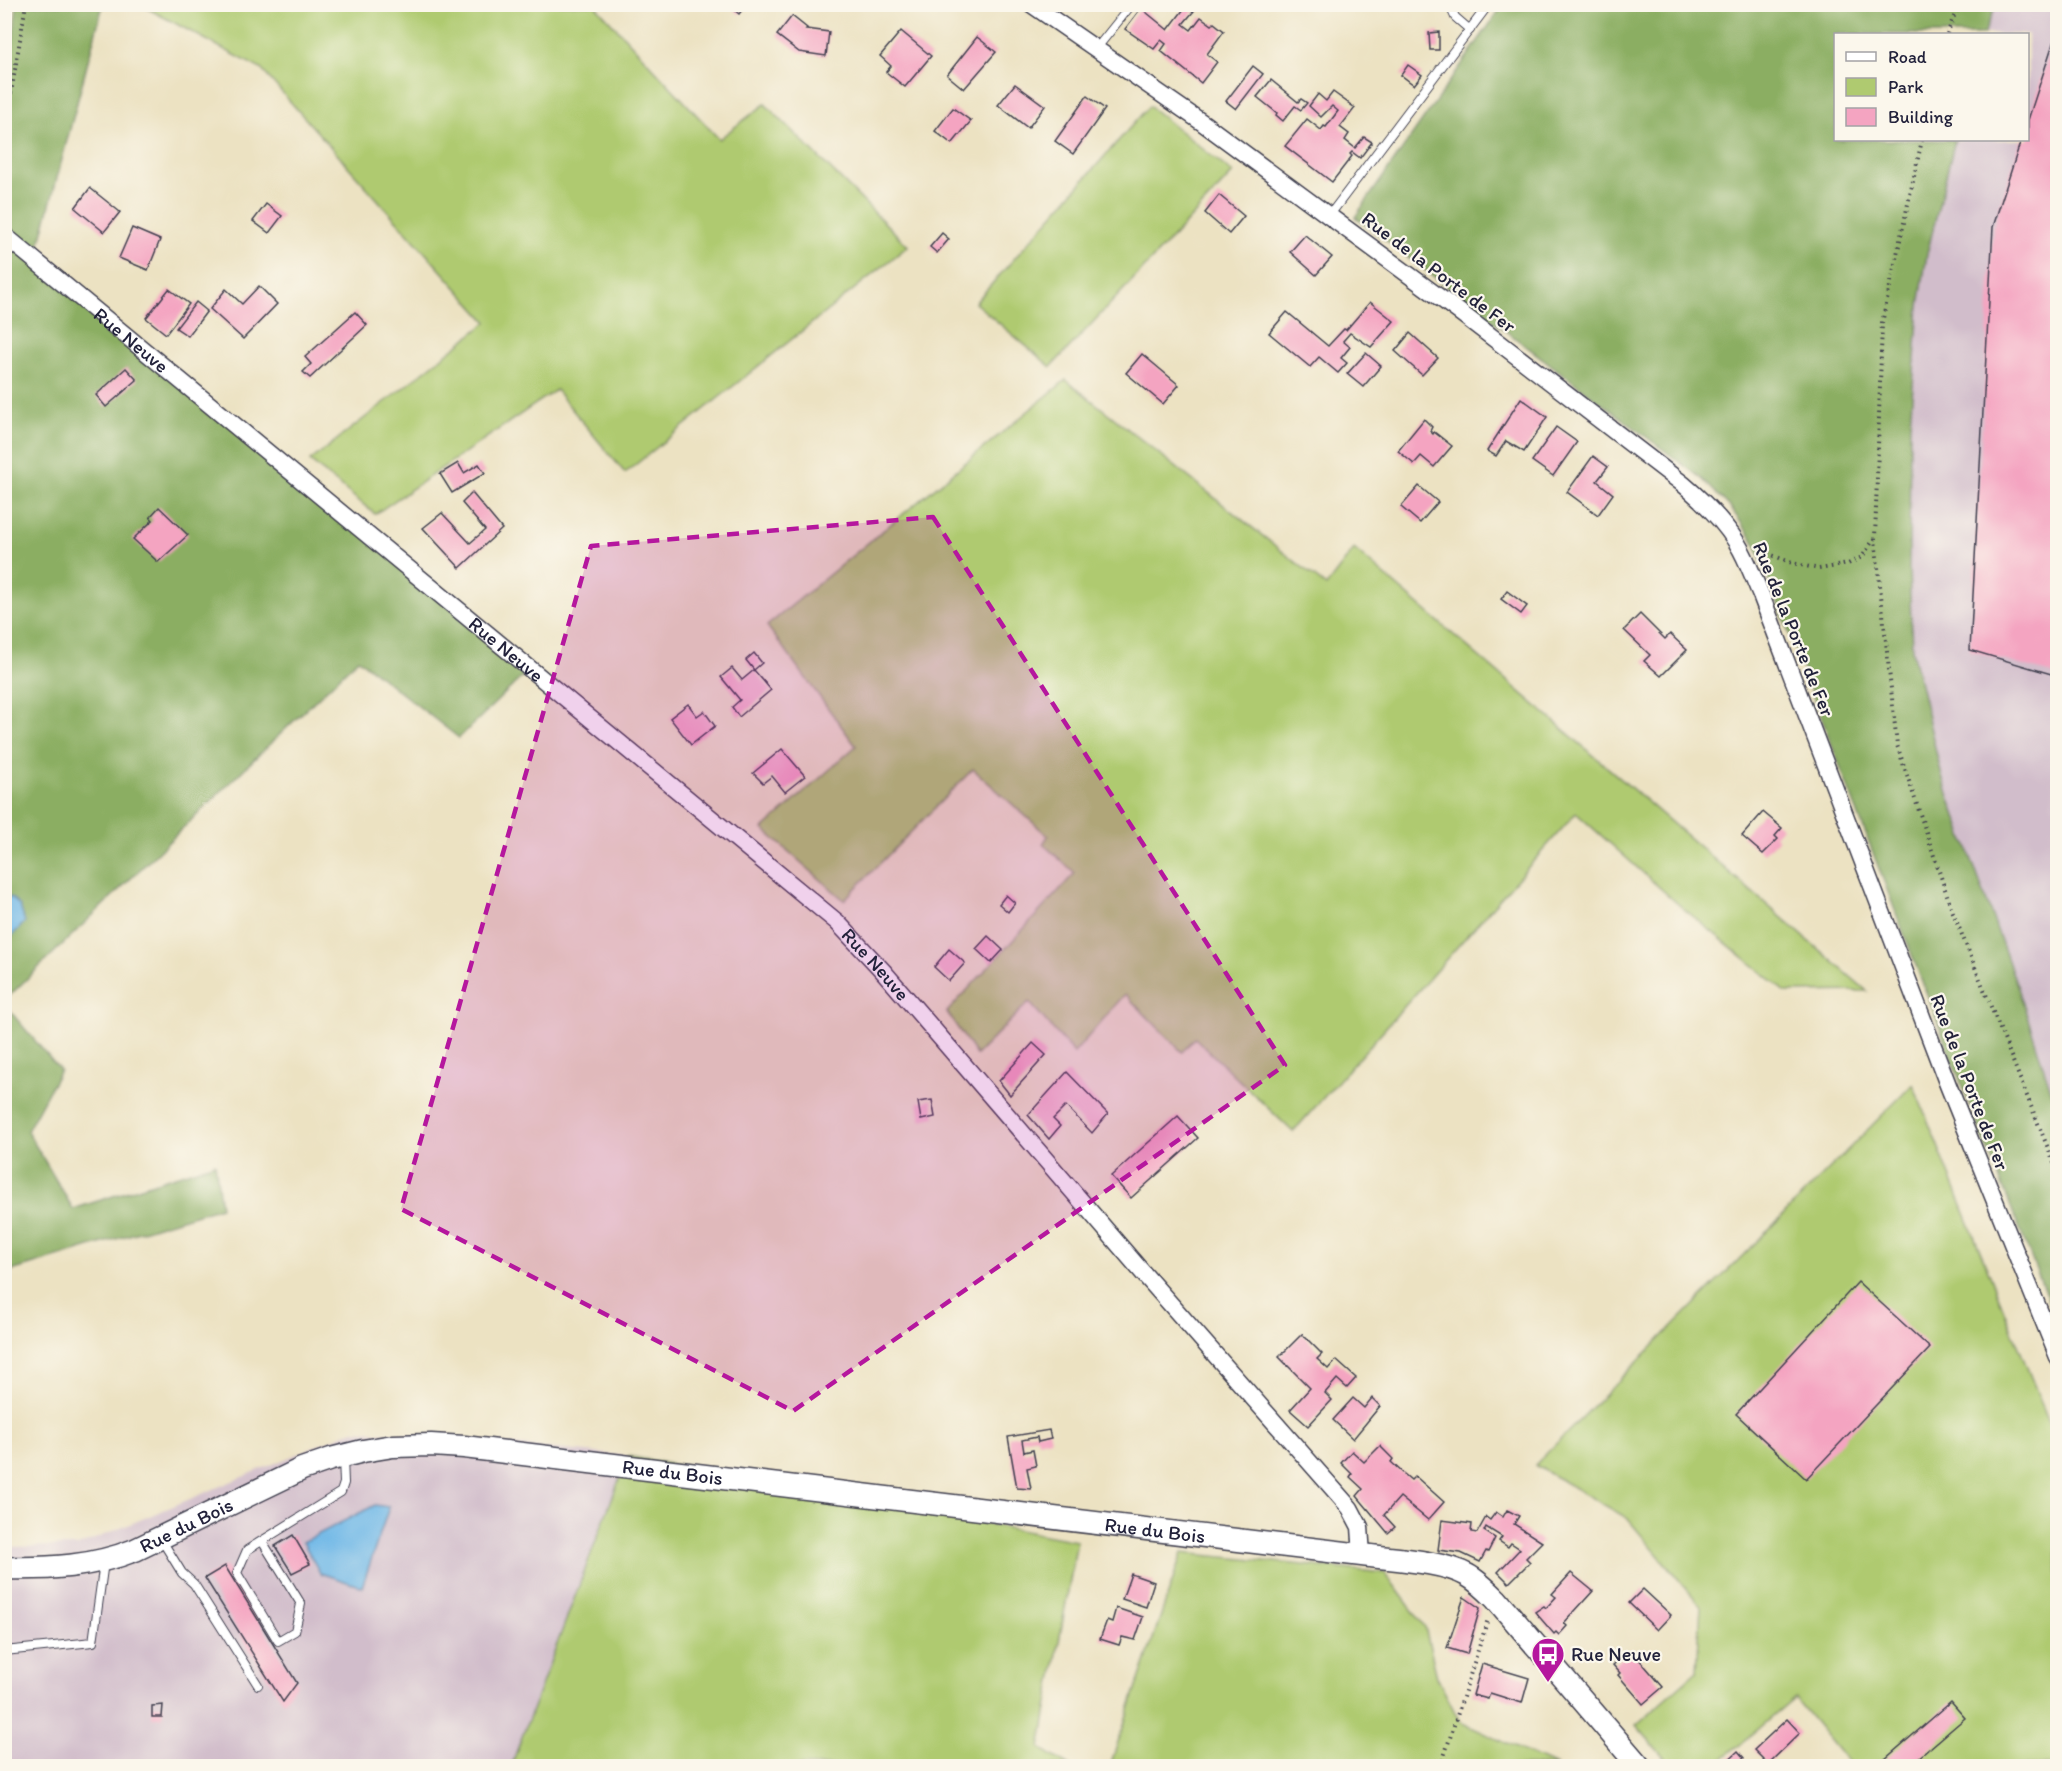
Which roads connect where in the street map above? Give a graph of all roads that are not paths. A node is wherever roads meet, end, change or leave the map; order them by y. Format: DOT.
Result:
graph roads {
  1 [pos="1031,4"];
  2 [pos="1132,4"];
  3 [pos="1449,4"];
  4 [pos="1489,4"];
  5 [pos="1470,30"];
  6 [pos="1096,50"];
  7 [pos="1329,216"];
  8 [pos="4,235"];
  9 [pos="2058,1357"];
  10 [pos="343,1455"];
  11 [pos="160,1538"];
  12 [pos="262,1541"];
  13 [pos="1362,1555"];
  14 [pos="104,1562"];
  15 [pos="4,1568"];
  16 [pos="4,1651"];
  17 [pos="258,1685"];
  18 [pos="1640,1767"];
  1 -- 6 [label="street, Rue de la Porte de Fer"];
  2 -- 6 [label="lane"];
  3 -- 5 [label="lane"];
  4 -- 5 [label="lane"];
  5 -- 7 [label="lane"];
  6 -- 7 [label="street, Rue de la Porte de Fer"];
  7 -- 9 [label="street, Rue de la Porte de Fer"];
  8 -- 13 [label="street, Rue Neuve"];
  10 -- 11 [label="street, Rue du Bois"];
  10 -- 12 [label="lane"];
  10 -- 13 [label="street, Rue du Bois"];
  11 -- 14 [label="street, Rue du Bois"];
  11 -- 17 [label="lane"];
  12 -- 12 [label="lane"];
  13 -- 18 [label="street"];
  14 -- 15 [label="street, Rue du Bois"];
  14 -- 16 [label="lane"];
}
